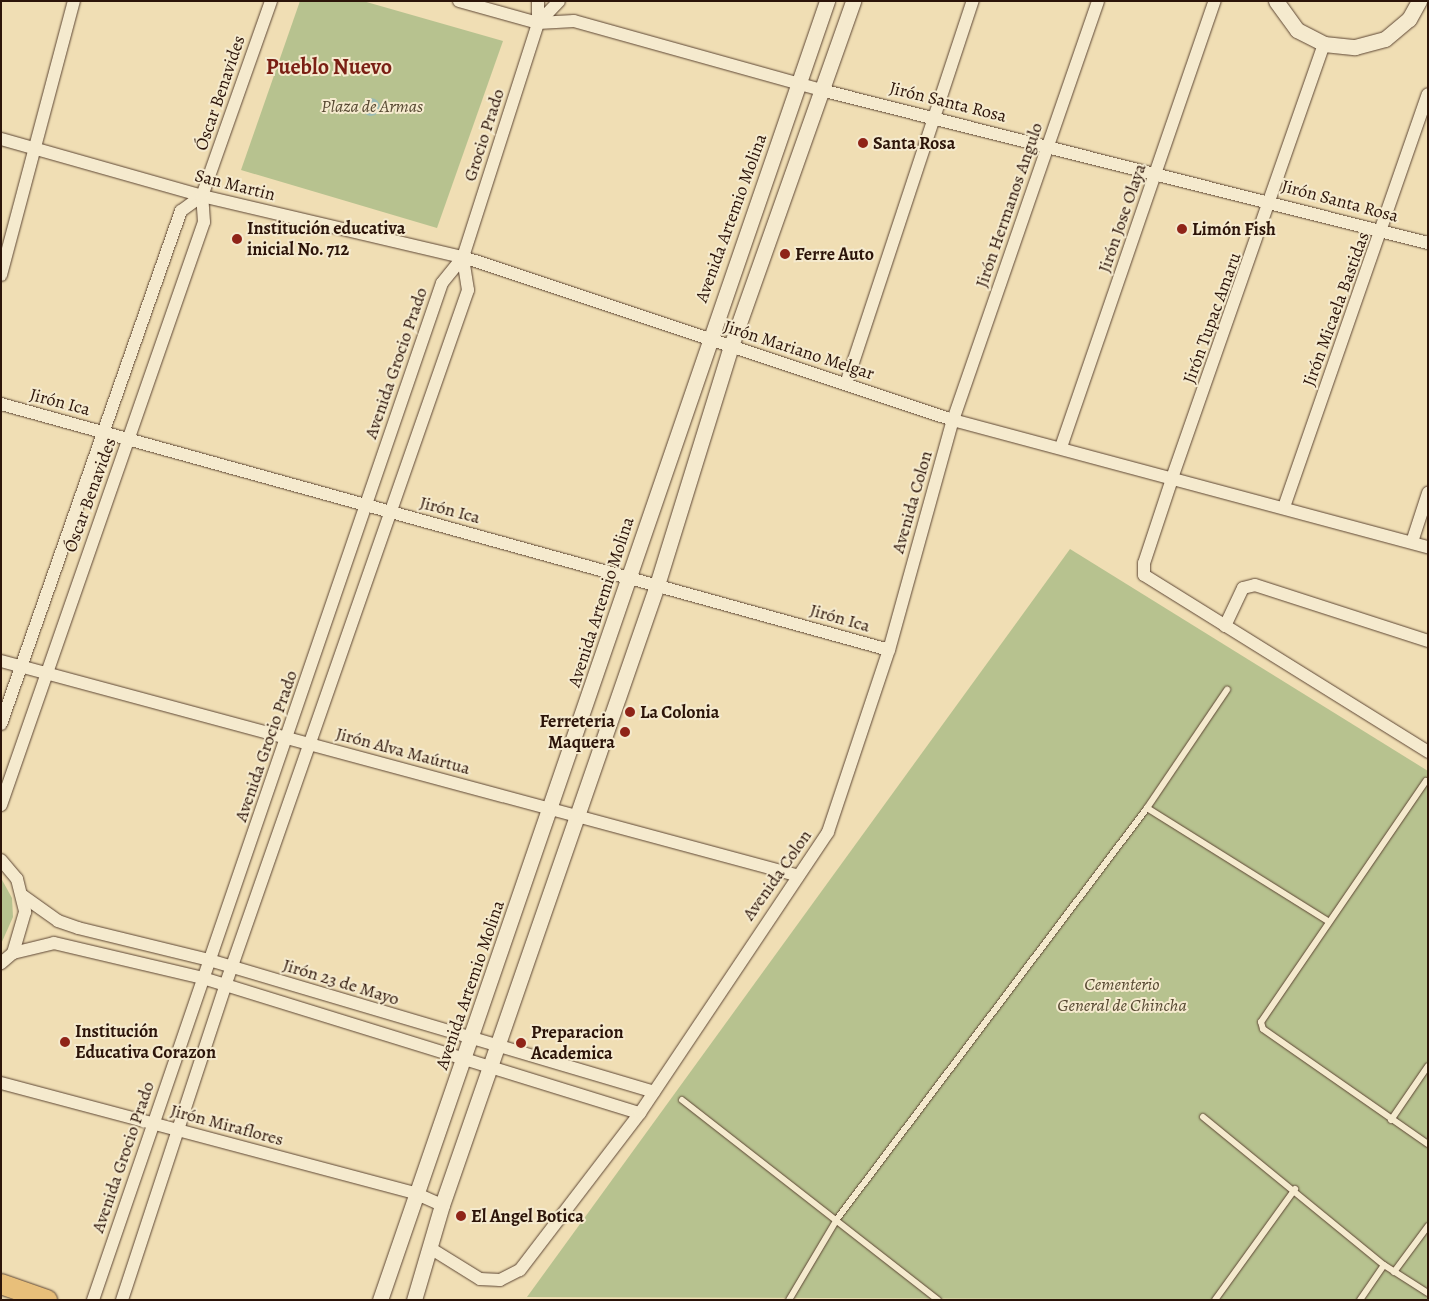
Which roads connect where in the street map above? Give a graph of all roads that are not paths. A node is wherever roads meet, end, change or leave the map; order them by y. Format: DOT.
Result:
graph roads {
  1 [pos="74,1"];
  2 [pos="271,1"];
  3 [pos="459,1"];
  4 [pos="538,1"];
  5 [pos="559,1"];
  6 [pos="827,1"];
  7 [pos="853,1"];
  8 [pos="973,1"];
  9 [pos="1098,1"];
  10 [pos="1215,1"];
  11 [pos="1276,1"];
  12 [pos="1419,1"];
  13 [pos="538,23"];
  14 [pos="1324,44"];
  15 [pos="799,83"];
  16 [pos="821,90"];
  17 [pos="1428,94"];
  18 [pos="934,115"];
  19 [pos="1,139"];
  20 [pos="1048,145"];
  21 [pos="35,148"];
  22 [pos="1157,171"];
  23 [pos="202,196"];
  24 [pos="1272,201"];
  25 [pos="1383,231"];
  26 [pos="1428,243"];
  27 [pos="462,257"];
  28 [pos="1,275"];
  29 [pos="708,338"];
  30 [pos="732,346"];
  31 [pos="846,384"];
  32 [pos="1,404"];
  33 [pos="953,420"];
  34 [pos="104,432"];
  35 [pos="128,439"];
  36 [pos="1061,446"];
  37 [pos="1173,476"];
  38 [pos="1428,494"];
  39 [pos="366,506"];
  40 [pos="1284,507"];
  41 [pos="392,512"];
  42 [pos="1412,542"];
  43 [pos="1428,548"];
  44 [pos="630,577"];
  45 [pos="657,585"];
  46 [pos="1225,626"];
  47 [pos="1428,641"];
  48 [pos="889,650"];
  49 [pos="1,661"];
  50 [pos="21,667"];
  51 [pos="45,673"];
  52 [pos="1227,690"];
  53 [pos="1,724"];
  54 [pos="288,738"];
  55 [pos="309,744"];
  56 [pos="1428,752"];
  57 [pos="1426,781"];
  58 [pos="1,805"];
  59 [pos="1147,808"];
  60 [pos="552,809"];
  61 [pos="575,816"];
  62 [pos="1,860"];
  63 [pos="796,876"];
  64 [pos="23,896"];
  65 [pos="1328,921"];
  66 [pos="13,953"];
  67 [pos="209,960"];
  68 [pos="1,963"];
  69 [pos="231,968"];
  70 [pos="203,978"];
  71 [pos="225,986"];
  72 [pos="471,1039"];
  73 [pos="498,1048"];
  74 [pos="466,1057"];
  75 [pos="493,1065"];
  76 [pos="1428,1066"];
  77 [pos="1,1083"];
  78 [pos="654,1092"];
  79 [pos="682,1100"];
  80 [pos="640,1113"];
  81 [pos="1204,1117"];
  82 [pos="1391,1120"];
  83 [pos="153,1124"];
  84 [pos="179,1130"];
  85 [pos="1428,1144"];
  86 [pos="1295,1189"];
  87 [pos="418,1194"];
  88 [pos="442,1206"];
  89 [pos="837,1219"];
  90 [pos="1428,1226"];
  91 [pos="430,1248"];
  92 [pos="1384,1265"];
  93 [pos="1394,1272"];
  94 [pos="1,1284"];
  95 [pos="1428,1293"];
  96 [pos="46,1300"];
  97 [pos="94,1300"];
  98 [pos="122,1300"];
  99 [pos="380,1300"];
  100 [pos="414,1300"];
  101 [pos="789,1300"];
  102 [pos="938,1300"];
  103 [pos="1215,1300"];
  104 [pos="1360,1300"];
  1 -- 21 [label="street"];
  2 -- 23 [label="street, Óscar Benavides"];
  3 -- 13 [label="street, Jirón Santa Rosa"];
  4 -- 13 [label="street"];
  5 -- 13 [label="street"];
  6 -- 15 [label="street, Avenida Artemio Molina"];
  7 -- 16 [label="street"];
  8 -- 18 [label="street"];
  9 -- 20 [label="street, Jirón Hermanos Angulo"];
  10 -- 22 [label="street, Jirón Jose Olaya"];
  11 -- 14 [label="street"];
  12 -- 14 [label="street"];
  13 -- 15 [label="street, Jirón Santa Rosa"];
  13 -- 27 [label="street, Grocio Prado"];
  14 -- 24 [label="street, Jirón Tupac Amaru"];
  15 -- 16 [label="street, Jirón Santa Rosa"];
  15 -- 29 [label="street, Avenida Artemio Molina"];
  16 -- 18 [label="street, Jirón Santa Rosa"];
  16 -- 30 [label="street"];
  17 -- 25 [label="street, Jirón Micaela Bastidas"];
  18 -- 20 [label="street, Jirón Santa Rosa"];
  18 -- 31 [label="street"];
  19 -- 21 [label="street, San Martin"];
  20 -- 22 [label="street, Jirón Santa Rosa"];
  20 -- 33 [label="street, Jirón Hermanos Angulo"];
  21 -- 23 [label="street, San Martin"];
  21 -- 28 [label="street"];
  22 -- 24 [label="street, Jirón Santa Rosa"];
  22 -- 36 [label="street, Jirón Jose Olaya"];
  23 -- 27 [label="street, San Martin"];
  23 -- 34 [label="street, Óscar Benavides"];
  23 -- 35 [label="street, Óscar Benavides"];
  24 -- 25 [label="street, Jirón Santa Rosa"];
  24 -- 37 [label="street, Jirón Tupac Amaru"];
  25 -- 26 [label="street, Jirón Santa Rosa"];
  25 -- 40 [label="street, Jirón Micaela Bastidas"];
  27 -- 29 [label="street, Jirón Mariano Melgar"];
  27 -- 39 [label="street, Avenida Grocio Prado"];
  27 -- 41 [label="street"];
  29 -- 30 [label="street, Jirón Mariano Melgar"];
  29 -- 44 [label="street, Avenida Artemio Molina"];
  30 -- 31 [label="street, Jirón Mariano Melgar"];
  30 -- 45 [label="street"];
  31 -- 33 [label="street, Jirón Mariano Melgar"];
  32 -- 34 [label="street, Jirón Ica"];
  33 -- 36 [label="street, Jirón Mariano Melgar"];
  33 -- 48 [label="street, Avenida Colon"];
  34 -- 35 [label="street, Jirón Ica"];
  34 -- 50 [label="street, Óscar Benavides"];
  35 -- 39 [label="street, Jirón Ica"];
  35 -- 51 [label="street, Óscar Benavides"];
  36 -- 37 [label="street, Jirón Mariano Melgar"];
  37 -- 40 [label="street, Jirón Mariano Melgar"];
  37 -- 46 [label="street, Jirón Tupac Amaru"];
  38 -- 42 [label="street"];
  39 -- 41 [label="street, Jirón Ica"];
  39 -- 54 [label="street, Avenida Grocio Prado"];
  40 -- 42 [label="street, Jirón Mariano Melgar"];
  41 -- 44 [label="street, Jirón Ica"];
  41 -- 55 [label="street"];
  42 -- 43 [label="street, Jirón Mariano Melgar"];
  44 -- 45 [label="street, Jirón Ica"];
  44 -- 60 [label="street, Avenida Artemio Molina"];
  45 -- 48 [label="street, Jirón Ica"];
  45 -- 61 [label="street"];
  46 -- 47 [label="street"];
  46 -- 56 [label="street"];
  48 -- 63 [label="street, Avenida Colon"];
  49 -- 50 [label="street, Jirón Alva Maúrtua"];
  50 -- 51 [label="street, Jirón Alva Maúrtua"];
  50 -- 53 [label="street, Óscar Benavides"];
  51 -- 54 [label="street, Jirón Alva Maúrtua"];
  51 -- 58 [label="street, Óscar Benavides"];
  52 -- 59 [label="lane"];
  54 -- 55 [label="street, Jirón Alva Maúrtua"];
  54 -- 67 [label="street, Avenida Grocio Prado"];
  55 -- 60 [label="street, Jirón Alva Maúrtua"];
  55 -- 69 [label="street"];
  57 -- 65 [label="lane"];
  59 -- 65 [label="lane"];
  59 -- 89 [label="lane"];
  60 -- 61 [label="street, Jirón Alva Maúrtua"];
  60 -- 72 [label="street, Avenida Artemio Molina"];
  61 -- 63 [label="street, Jirón Alva Maúrtua"];
  61 -- 73 [label="street"];
  62 -- 64 [label="street"];
  63 -- 78 [label="street, Avenida Colon"];
  64 -- 66 [label="street"];
  64 -- 67 [label="street, Jirón 23 de Mayo"];
  65 -- 82 [label="lane"];
  66 -- 68 [label="street"];
  66 -- 70 [label="street, Jirón 23 de Mayo"];
  67 -- 69 [label="street, Jirón 23 de Mayo"];
  67 -- 70 [label="street, Avenida Grocio Prado"];
  69 -- 71 [label="street"];
  69 -- 72 [label="street, Jirón 23 de Mayo"];
  70 -- 71 [label="street, Jirón 23 de Mayo"];
  70 -- 83 [label="street, Avenida Grocio Prado"];
  71 -- 74 [label="street, Jirón 23 de Mayo"];
  71 -- 84 [label="street"];
  72 -- 73 [label="street, Jirón 23 de Mayo"];
  72 -- 74 [label="street, Avenida Artemio Molina"];
  73 -- 75 [label="street"];
  73 -- 78 [label="street, Jirón 23 de Mayo"];
  74 -- 75 [label="street, Jirón 23 de Mayo"];
  74 -- 87 [label="street, Avenida Artemio Molina"];
  75 -- 80 [label="street, Jirón 23 de Mayo"];
  75 -- 88 [label="street"];
  76 -- 82 [label="lane"];
  77 -- 83 [label="street, Jirón Miraflores"];
  78 -- 80 [label="street, Avenida Colon"];
  79 -- 89 [label="lane"];
  80 -- 91 [label="street, Avenida Colon"];
  81 -- 86 [label="lane"];
  82 -- 85 [label="lane"];
  83 -- 84 [label="street, Jirón Miraflores"];
  83 -- 97 [label="street, Avenida Grocio Prado"];
  84 -- 87 [label="street, Jirón Miraflores"];
  84 -- 98 [label="street"];
  86 -- 92 [label="lane"];
  86 -- 103 [label="lane"];
  87 -- 88 [label="street, Jirón Miraflores"];
  87 -- 99 [label="street, Avenida Artemio Molina"];
  88 -- 91 [label="street"];
  89 -- 101 [label="lane"];
  89 -- 102 [label="lane"];
  90 -- 93 [label="lane"];
  91 -- 100 [label="street"];
  92 -- 93 [label="lane"];
  92 -- 104 [label="lane"];
  93 -- 95 [label="lane"];
  94 -- 96 [label="highway"];
}
